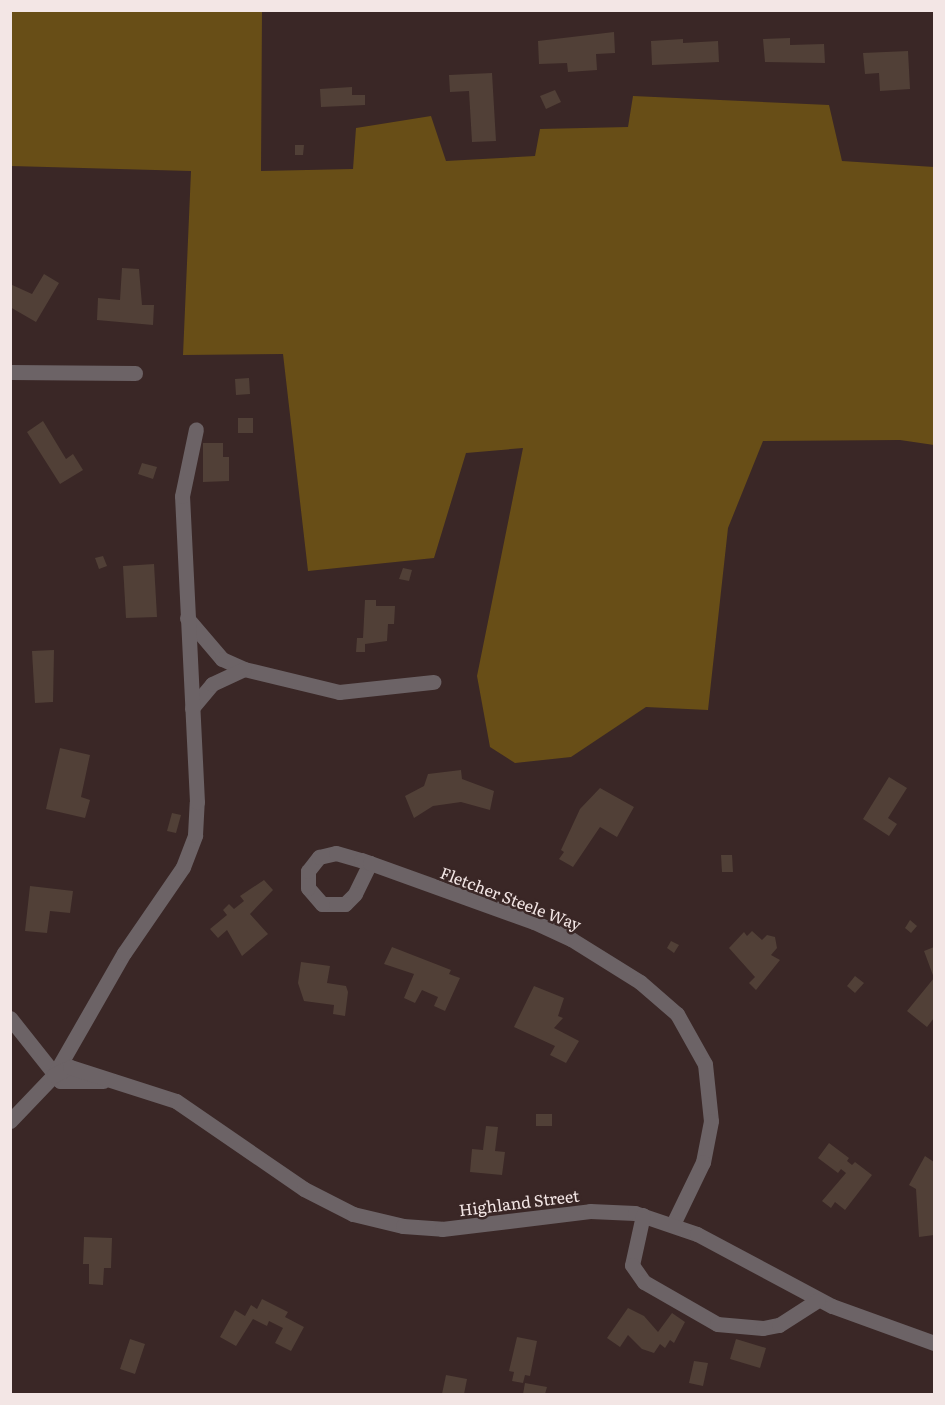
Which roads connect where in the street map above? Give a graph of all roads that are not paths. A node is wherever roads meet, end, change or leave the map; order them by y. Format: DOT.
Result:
graph roads {
  1 [pos="10,372"];
  2 [pos="135,373"];
  3 [pos="196,429"];
  4 [pos="188,618"];
  5 [pos="244,669"];
  6 [pos="433,682"];
  7 [pos="192,708"];
  8 [pos="370,863"];
  9 [pos="10,1018"];
  10 [pos="54,1076"];
  11 [pos="10,1121"];
  12 [pos="643,1215"];
  13 [pos="674,1224"];
  14 [pos="818,1300"];
  15 [pos="934,1343"];
  1 -- 2 [label="street"];
  3 -- 4 [label="street"];
  4 -- 5 [label="street"];
  4 -- 7 [label="street"];
  5 -- 6 [label="street"];
  5 -- 7 [label="street"];
  7 -- 10 [label="street"];
  8 -- 8 [label="street, Fletcher Steele Way"];
  8 -- 13 [label="street, Fletcher Steele Way"];
  9 -- 10 [label="street"];
  10 -- 11 [label="street"];
  10 -- 12 [label="street, Highland Street"];
  12 -- 13 [label="street, Highland Street"];
  12 -- 14 [label="street"];
  13 -- 14 [label="street, Highland Street"];
  14 -- 15 [label="street, Highland Street"];
}
